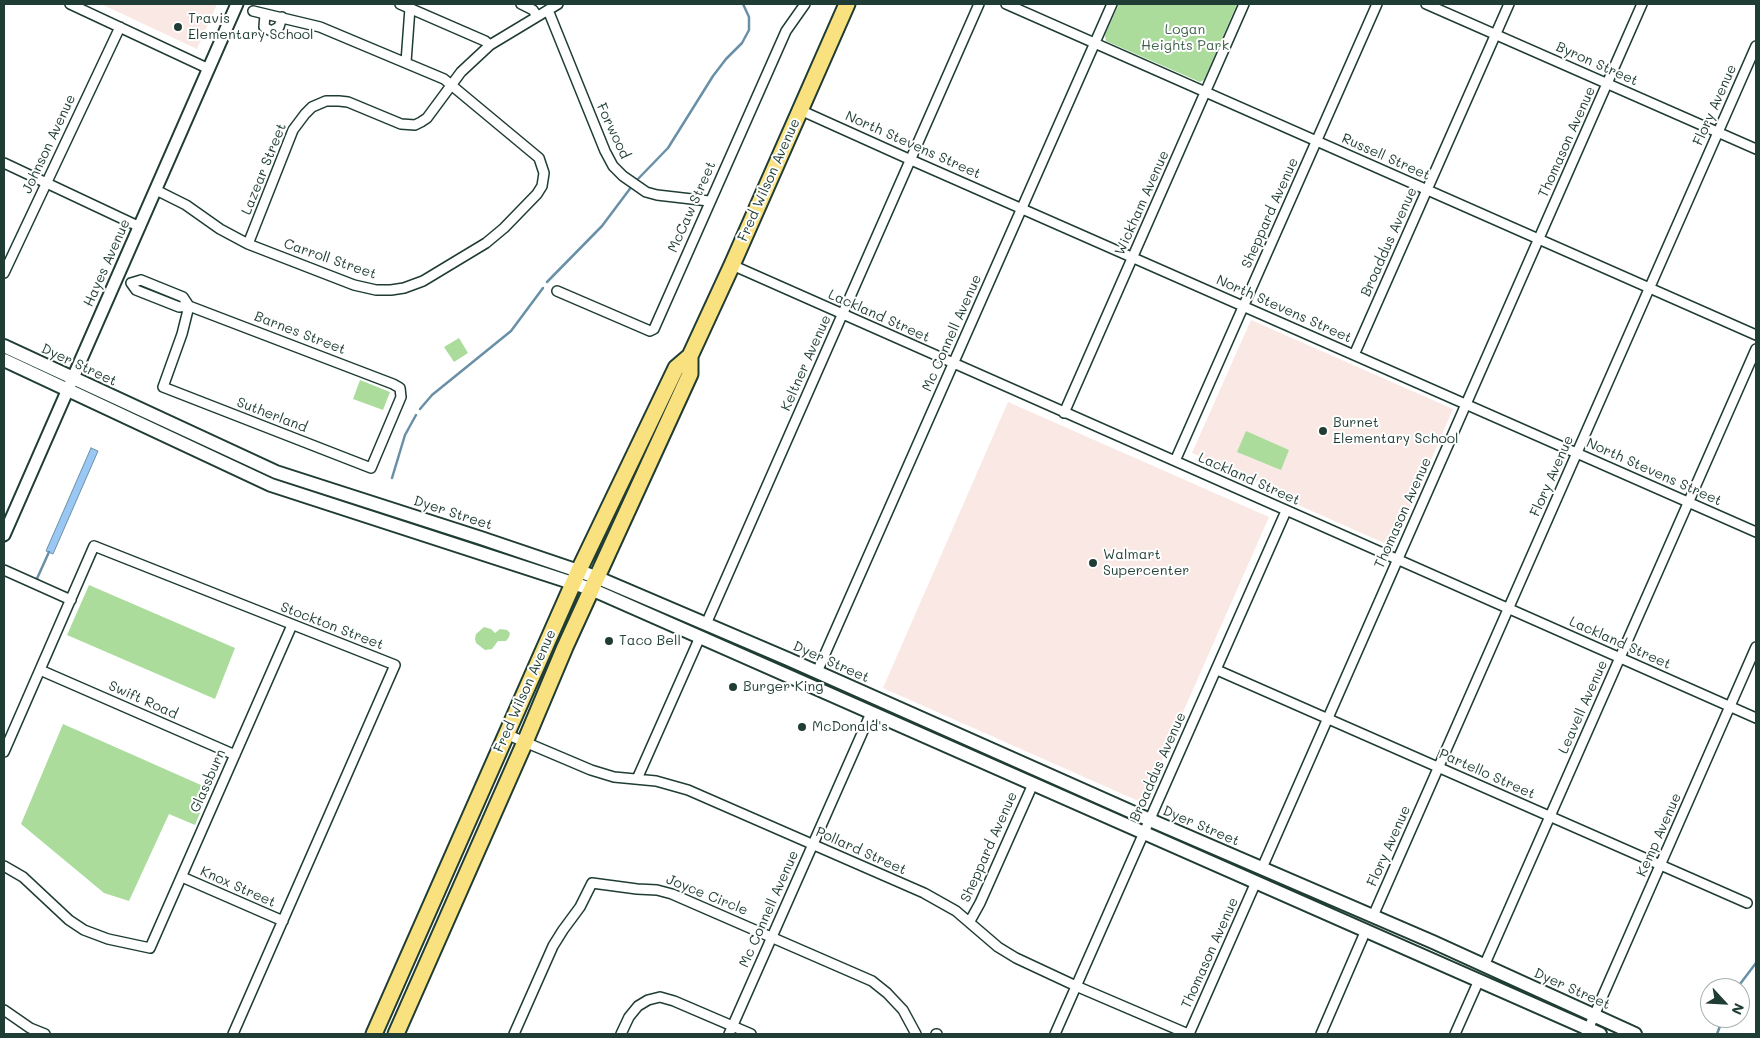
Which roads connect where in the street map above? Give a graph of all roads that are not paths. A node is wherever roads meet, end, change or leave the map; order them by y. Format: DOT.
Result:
graph roads {
  1 [pos="70,4"];
  2 [pos="237,4"];
  3 [pos="400,4"];
  4 [pos="521,4"];
  5 [pos="558,4"];
  6 [pos="805,4"];
  7 [pos="847,4"];
  8 [pos="979,4"];
  9 [pos="1006,4"];
  10 [pos="1112,4"];
  11 [pos="1244,4"];
  12 [pos="1377,4"];
  13 [pos="1426,4"];
  14 [pos="1509,4"];
  15 [pos="1642,4"];
  16 [pos="410,8"];
  17 [pos="548,10"];
  18 [pos="253,11"];
  19 [pos="265,14"];
  20 [pos="537,16"];
  21 [pos="282,17"];
  22 [pos="120,27"];
  23 [pos="1496,34"];
  24 [pos="1094,43"];
  25 [pos="490,45"];
  26 [pos="1756,46"];
  27 [pos="406,62"];
  28 [pos="209,69"];
  29 [pos="451,84"];
  30 [pos="1607,84"];
  31 [pos="1206,92"];
  32 [pos="800,110"];
  33 [pos="1718,132"];
  34 [pos="1317,141"];
  35 [pos="1756,149"];
  36 [pos="911,160"];
  37 [pos="4,163"];
  38 [pos="46,183"];
  39 [pos="156,190"];
  40 [pos="1427,190"];
  41 [pos="710,201"];
  42 [pos="1021,208"];
  43 [pos="140,227"];
  44 [pos="1539,239"];
  45 [pos="248,244"];
  46 [pos="1133,258"];
  47 [pos="732,265"];
  48 [pos="4,273"];
  49 [pos="117,278"];
  50 [pos="1650,288"];
  51 [pos="557,291"];
  52 [pos="189,306"];
  53 [pos="1243,306"];
  54 [pos="842,315"];
  55 [pos="1756,335"];
  56 [pos="4,346"];
  57 [pos="1756,349"];
  58 [pos="1354,355"];
  59 [pos="690,356"];
  60 [pos="4,360"];
  61 [pos="953,364"];
  62 [pos="69,384"];
  63 [pos="400,388"];
  64 [pos="1466,404"];
  65 [pos="1064,413"];
  66 [pos="1577,453"];
  67 [pos="1174,461"];
  68 [pos="1689,502"];
  69 [pos="1286,511"];
  70 [pos="1756,532"];
  71 [pos="4,535"];
  72 [pos="1398,560"];
  73 [pos="4,570"];
  74 [pos="576,576"];
  75 [pos="593,583"];
  76 [pos="71,600"];
  77 [pos="1508,608"];
  78 [pos="706,624"];
  79 [pos="292,625"];
  80 [pos="700,637"];
  81 [pos="735,638"];
  82 [pos="1756,647"];
  83 [pos="1620,658"];
  84 [pos="40,670"];
  85 [pos="1216,670"];
  86 [pos="777,671"];
  87 [pos="817,672"];
  88 [pos="1730,706"];
  89 [pos="871,713"];
  90 [pos="913,715"];
  91 [pos="1756,718"];
  92 [pos="1328,719"];
  93 [pos="506,734"];
  94 [pos="525,742"];
  95 [pos="4,752"];
  96 [pos="235,755"];
  97 [pos="988,764"];
  98 [pos="1438,767"];
  99 [pos="1039,770"];
  100 [pos="637,779"];
  101 [pos="1033,784"];
  102 [pos="1550,816"];
  103 [pos="1150,820"];
  104 [pos="1144,833"];
  105 [pos="813,844"];
  106 [pos="1660,865"];
  107 [pos="4,866"];
  108 [pos="1262,868"];
  109 [pos="182,877"];
  110 [pos="1256,882"];
  111 [pos="1747,903"];
  112 [pos="1321,910"];
  113 [pos="1373,916"];
  114 [pos="283,921"];
  115 [pos="970,921"];
  116 [pos="1366,930"];
  117 [pos="772,937"];
  118 [pos="1433,942"];
  119 [pos="1484,966"];
  120 [pos="1479,980"];
  121 [pos="1076,986"];
  122 [pos="4,1010"];
  123 [pos="1594,1016"];
  124 [pos="731,1030"];
  125 [pos="1592,1032"];
  126 [pos="45,1034"];
  127 [pos="233,1034"];
  128 [pos="374,1034"];
  129 [pos="396,1034"];
  130 [pos="514,1034"];
  131 [pos="621,1034"];
  132 [pos="751,1034"];
  133 [pos="916,1034"];
  134 [pos="1054,1034"];
  135 [pos="1188,1034"];
  136 [pos="1321,1034"];
  137 [pos="1455,1034"];
  138 [pos="1635,1034"];
  1 -- 22 [label="street"];
  2 -- 28 [label="street, Hayes Avenue"];
  3 -- 16 [label="street"];
  4 -- 20 [label="street"];
  5 -- 17 [label="street, Lazear Street"];
  6 -- 41 [label="street, McCaw Street"];
  7 -- 32 [label="main road, Fred Wilson Avenue"];
  8 -- 36 [label="street, Keltner Avenue"];
  9 -- 24 [label="street, Russell Street"];
  10 -- 24 [label="street, Mc Connell Avenue"];
  11 -- 31 [label="street, Wickham Avenue"];
  12 -- 34 [label="street, Sheppard Avenue"];
  13 -- 23 [label="street, Byron Street"];
  14 -- 23 [label="street, Broaddus Avenue"];
  15 -- 30 [label="street, Thomason Avenue"];
  16 -- 25 [label="street"];
  16 -- 27 [label="street"];
  17 -- 20 [label="street, Lazear Street"];
  17 -- 41 [label="street, Forwood"];
  18 -- 19 [label="street"];
  19 -- 21 [label="street"];
  19 -- 21 [label="street"];
  20 -- 25 [label="street, Lazear Street"];
  21 -- 27 [label="street"];
  22 -- 28 [label="street"];
  22 -- 38 [label="street, Johnson Avenue"];
  23 -- 30 [label="street, Byron Street"];
  23 -- 40 [label="street, Broaddus Avenue"];
  24 -- 31 [label="street, Russell Street"];
  24 -- 42 [label="street, Mc Connell Avenue"];
  25 -- 29 [label="street, Lazear Street"];
  26 -- 33 [label="street, Flory Avenue"];
  27 -- 29 [label="street"];
  28 -- 39 [label="street, Hayes Avenue"];
  29 -- 45 [label="street, Lazear Street"];
  29 -- 45 [label="street, Carroll Street"];
  30 -- 33 [label="street, Byron Street"];
  30 -- 44 [label="street, Thomason Avenue"];
  31 -- 34 [label="street, Russell Street"];
  31 -- 46 [label="street, Wickham Avenue"];
  32 -- 36 [label="street, North Stevens Street"];
  32 -- 47 [label="main road, Fred Wilson Avenue"];
  33 -- 35 [label="street, Byron Street"];
  33 -- 50 [label="street, Flory Avenue"];
  34 -- 40 [label="street, Russell Street"];
  34 -- 53 [label="street, Sheppard Avenue"];
  36 -- 42 [label="street, North Stevens Street"];
  36 -- 54 [label="street, Keltner Avenue"];
  37 -- 38 [label="street"];
  38 -- 43 [label="street"];
  38 -- 48 [label="street, Johnson Avenue"];
  39 -- 43 [label="street, Hayes Avenue"];
  39 -- 45 [label="street, Carroll Street"];
  40 -- 44 [label="street, Russell Street"];
  40 -- 58 [label="street, Broaddus Avenue"];
  41 -- 51 [label="street, McCaw Street"];
  42 -- 46 [label="street, North Stevens Street"];
  42 -- 61 [label="street, Mc Connell Avenue"];
  43 -- 49 [label="street, Hayes Avenue"];
  44 -- 50 [label="street, Russell Street"];
  44 -- 64 [label="street, Thomason Avenue"];
  46 -- 53 [label="street, North Stevens Street"];
  46 -- 65 [label="street, Wickham Avenue"];
  47 -- 54 [label="street, Lackland Street"];
  47 -- 59 [label="main road, Fred Wilson Avenue"];
  49 -- 52 [label="street, Barnes Street"];
  49 -- 62 [label="street, Hayes Avenue"];
  50 -- 55 [label="street, Russell Street"];
  50 -- 66 [label="street, Flory Avenue"];
  52 -- 63 [label="street, Barnes Street"];
  52 -- 63 [label="street, Sutherland"];
  53 -- 58 [label="street, North Stevens Street"];
  53 -- 67 [label="street, Sheppard Avenue"];
  54 -- 61 [label="street, Lackland Street"];
  54 -- 78 [label="street, Keltner Avenue"];
  56 -- 62 [label="main road, Dyer Street"];
  57 -- 68 [label="street, Leavell Avenue"];
  58 -- 64 [label="street, North Stevens Street"];
  59 -- 74 [label="main road, Fred Wilson Avenue"];
  59 -- 75 [label="main road, Fred Wilson Avenue"];
  60 -- 62 [label="main road, Dyer Street"];
  61 -- 65 [label="street, Lackland Street"];
  61 -- 87 [label="street, Mc Connell Avenue"];
  62 -- 71 [label="street, Hayes Avenue"];
  62 -- 74 [label="main road, Dyer Street"];
  64 -- 66 [label="street, North Stevens Street"];
  64 -- 72 [label="street, Thomason Avenue"];
  65 -- 67 [label="street, Lackland Street"];
  66 -- 68 [label="street, North Stevens Street"];
  66 -- 77 [label="street, Flory Avenue"];
  67 -- 69 [label="street, Lackland Street"];
  68 -- 70 [label="street, North Stevens Street"];
  68 -- 83 [label="street, Leavell Avenue"];
  69 -- 72 [label="street, Lackland Street"];
  69 -- 85 [label="street, Broaddus Avenue"];
  72 -- 77 [label="street, Lackland Street"];
  72 -- 92 [label="street, Thomason Avenue"];
  73 -- 76 [label="street"];
  74 -- 75 [label="main road, Dyer Street"];
  74 -- 93 [label="main road, Fred Wilson Avenue"];
  75 -- 78 [label="main road, Dyer Street"];
  75 -- 80 [label="main road, Dyer Street"];
  75 -- 94 [label="main road, Fred Wilson Avenue"];
  76 -- 79 [label="street, Stockton Street"];
  76 -- 84 [label="street, Stockton Street"];
  77 -- 83 [label="street, Lackland Street"];
  77 -- 98 [label="street, Flory Avenue"];
  78 -- 81 [label="main road, Dyer Street"];
  79 -- 96 [label="street, Glassburn"];
  79 -- 114 [label="street, Stockton Street"];
  80 -- 81 [label="main road"];
  80 -- 86 [label="main road, Dyer Street"];
  80 -- 100 [label="street"];
  81 -- 87 [label="main road, Dyer Street"];
  82 -- 88 [label="street, Kemp Avenue"];
  83 -- 88 [label="street, Lackland Street"];
  83 -- 102 [label="street, Leavell Avenue"];
  84 -- 95 [label="street, Stockton Street"];
  84 -- 96 [label="street, Swift Road"];
  85 -- 92 [label="street, Partello Street"];
  85 -- 103 [label="street, Broaddus Avenue"];
  86 -- 87 [label="main road"];
  86 -- 89 [label="main road, Dyer Street"];
  87 -- 90 [label="main road, Dyer Street"];
  88 -- 91 [label="street, Lackland Street"];
  88 -- 106 [label="street, Kemp Avenue"];
  89 -- 90 [label="main road"];
  89 -- 97 [label="main road, Dyer Street"];
  89 -- 105 [label="street, Mc Connell Avenue"];
  90 -- 99 [label="main road, Dyer Street"];
  92 -- 98 [label="street, Partello Street"];
  92 -- 108 [label="street, Thomason Avenue"];
  93 -- 94 [label="street, Pollard Street"];
  93 -- 128 [label="main road, Fred Wilson Avenue"];
  94 -- 100 [label="street, Pollard Street"];
  94 -- 129 [label="main road, Fred Wilson Avenue"];
  96 -- 109 [label="street, Glassburn"];
  97 -- 99 [label="main road"];
  97 -- 101 [label="main road, Dyer Street"];
  98 -- 102 [label="street, Partello Street"];
  98 -- 113 [label="street, Flory Avenue"];
  99 -- 103 [label="main road, Dyer Street"];
  100 -- 105 [label="street, Pollard Street"];
  101 -- 104 [label="main road, Dyer Street"];
  101 -- 115 [label="street, Sheppard Avenue"];
  102 -- 106 [label="street, Partello Street"];
  102 -- 119 [label="street, Leavell Avenue"];
  103 -- 104 [label="street, Broaddus Avenue"];
  103 -- 108 [label="main road, Dyer Street"];
  104 -- 110 [label="main road, Dyer Street"];
  104 -- 121 [label="street, Broaddus Avenue"];
  105 -- 115 [label="street, Pollard Street"];
  105 -- 117 [label="street, Mc Connell Avenue"];
  106 -- 111 [label="street, Partello Street"];
  106 -- 123 [label="street, Kemp Avenue"];
  107 -- 109 [label="street, Glassburn"];
  108 -- 113 [label="main road, Dyer Street"];
  109 -- 114 [label="street, Knox Street"];
  110 -- 112 [label="main road, Dyer Street"];
  110 -- 135 [label="street, Thomason Avenue"];
  112 -- 113 [label="main road"];
  112 -- 116 [label="main road, Dyer Street"];
  113 -- 118 [label="main road, Dyer Street"];
  114 -- 127 [label="street, Stockton Street"];
  115 -- 121 [label="street, Pollard Street"];
  116 -- 118 [label="main road"];
  116 -- 120 [label="main road, Dyer Street"];
  116 -- 136 [label="street"];
  117 -- 124 [label="street, Mc Connell Avenue"];
  117 -- 130 [label="street, Joyce Circle"];
  117 -- 133 [label="street, Joyce Circle"];
  118 -- 119 [label="main road, Dyer Street"];
  119 -- 123 [label="main road, Dyer Street"];
  120 -- 125 [label="main road, Dyer Street"];
  120 -- 137 [label="street"];
  121 -- 134 [label="street, Broaddus Avenue"];
  121 -- 135 [label="street, Pollard Street"];
  122 -- 126 [label="street"];
  123 -- 125 [label="street, Kemp Avenue"];
  123 -- 138 [label="main road, Dyer Street"];
  124 -- 131 [label="street"];
  124 -- 132 [label="street"];
}
